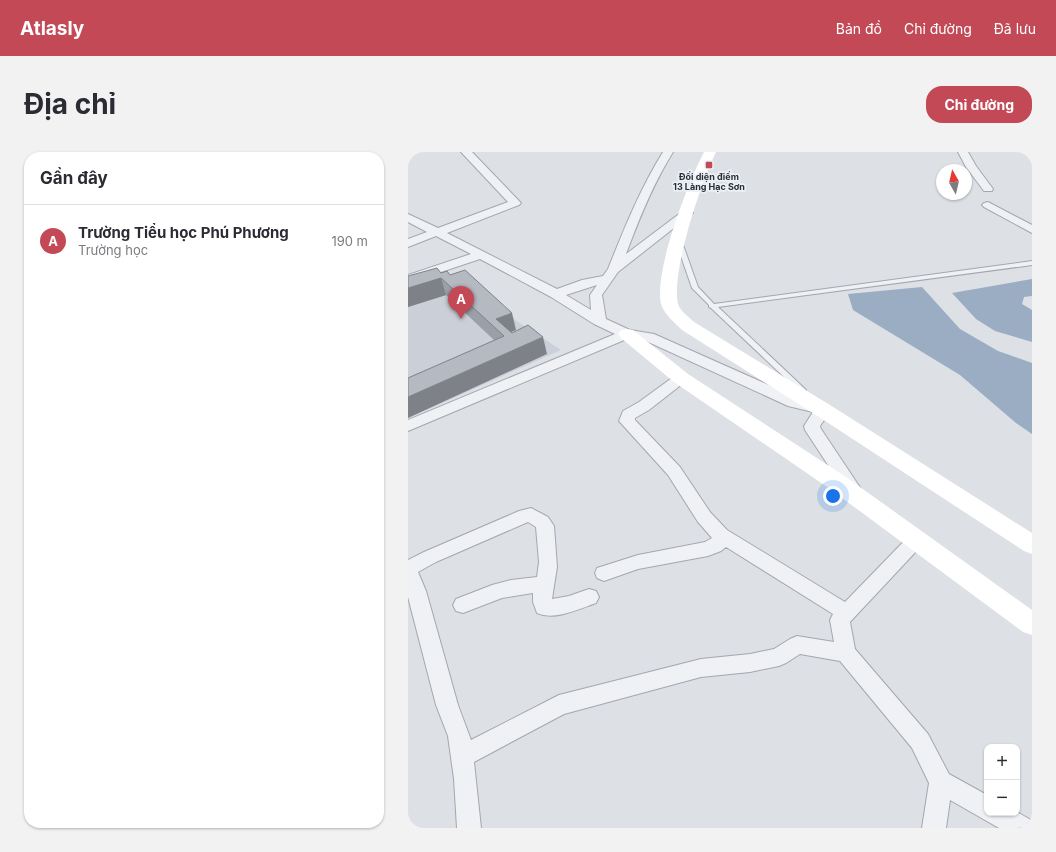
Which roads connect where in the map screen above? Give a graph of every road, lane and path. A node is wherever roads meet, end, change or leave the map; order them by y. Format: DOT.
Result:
graph roads {
  1 [pos="466,152"];
  2 [pos="668,152"];
  3 [pos="963,152"];
  4 [pos="710,153"];
  5 [pos="988,190"];
  6 [pos="988,205"];
  7 [pos="687,213"];
  8 [pos="408,217"];
  9 [pos="1032,230"];
  10 [pos="437,232"];
  11 [pos="678,240"];
  12 [pos="408,243"];
  13 [pos="480,255"];
  14 [pos="1032,263"];
  15 [pos="611,274"];
  16 [pos="408,279"];
  17 [pos="556,294"];
  18 [pos="711,306"];
  19 [pos="599,321"];
  20 [pos="627,334"];
  21 [pos="681,378"];
  22 [pos="823,410"];
  23 [pos="408,426"];
  24 [pos="857,497"];
  25 [pos="725,537"];
  26 [pos="917,539"];
  27 [pos="1032,544"];
  28 [pos="408,570"];
  29 [pos="604,573"];
  30 [pos="543,585"];
  31 [pos="589,597"];
  32 [pos="463,605"];
  33 [pos="847,613"];
  34 [pos="1032,624"];
  35 [pos="846,653"];
  36 [pos="462,756"];
  37 [pos="941,782"];
  38 [pos="984,806"];
  39 [pos="1001,816"];
  40 [pos="469,828"];
  41 [pos="934,828"];
  42 [pos="1023,828"];
  1 -- 10 [label="street"];
  2 -- 15 [label="street"];
  3 -- 5 [label="street"];
  4 -- 7 [label="main road"];
  6 -- 9 [label="street"];
  7 -- 11 [label="main road"];
  7 -- 15 [label="street"];
  8 -- 10 [label="street"];
  10 -- 12 [label="street"];
  10 -- 13 [label="street"];
  11 -- 18 [label="lane"];
  11 -- 22 [label="main road"];
  13 -- 16 [label="street"];
  13 -- 17 [label="street"];
  14 -- 18 [label="lane"];
  15 -- 17 [label="street"];
  15 -- 19 [label="street"];
  17 -- 19 [label="street"];
  18 -- 22 [label="lane"];
  19 -- 20 [label="street"];
  20 -- 21 [label="main road"];
  20 -- 22 [label="street"];
  20 -- 23 [label="street"];
  21 -- 24 [label="main road"];
  21 -- 25 [label="street"];
  22 -- 24 [label="street"];
  22 -- 27 [label="main road"];
  24 -- 26 [label="main road"];
  25 -- 29 [label="street"];
  25 -- 33 [label="street"];
  26 -- 33 [label="street"];
  26 -- 34 [label="main road"];
  28 -- 30 [label="street"];
  28 -- 36 [label="street"];
  30 -- 31 [label="street"];
  30 -- 32 [label="street"];
  33 -- 35 [label="street"];
  35 -- 36 [label="street"];
  35 -- 37 [label="street"];
  36 -- 40 [label="street"];
  37 -- 38 [label="street"];
  37 -- 41 [label="street"];
  39 -- 42 [label="street"];
}
